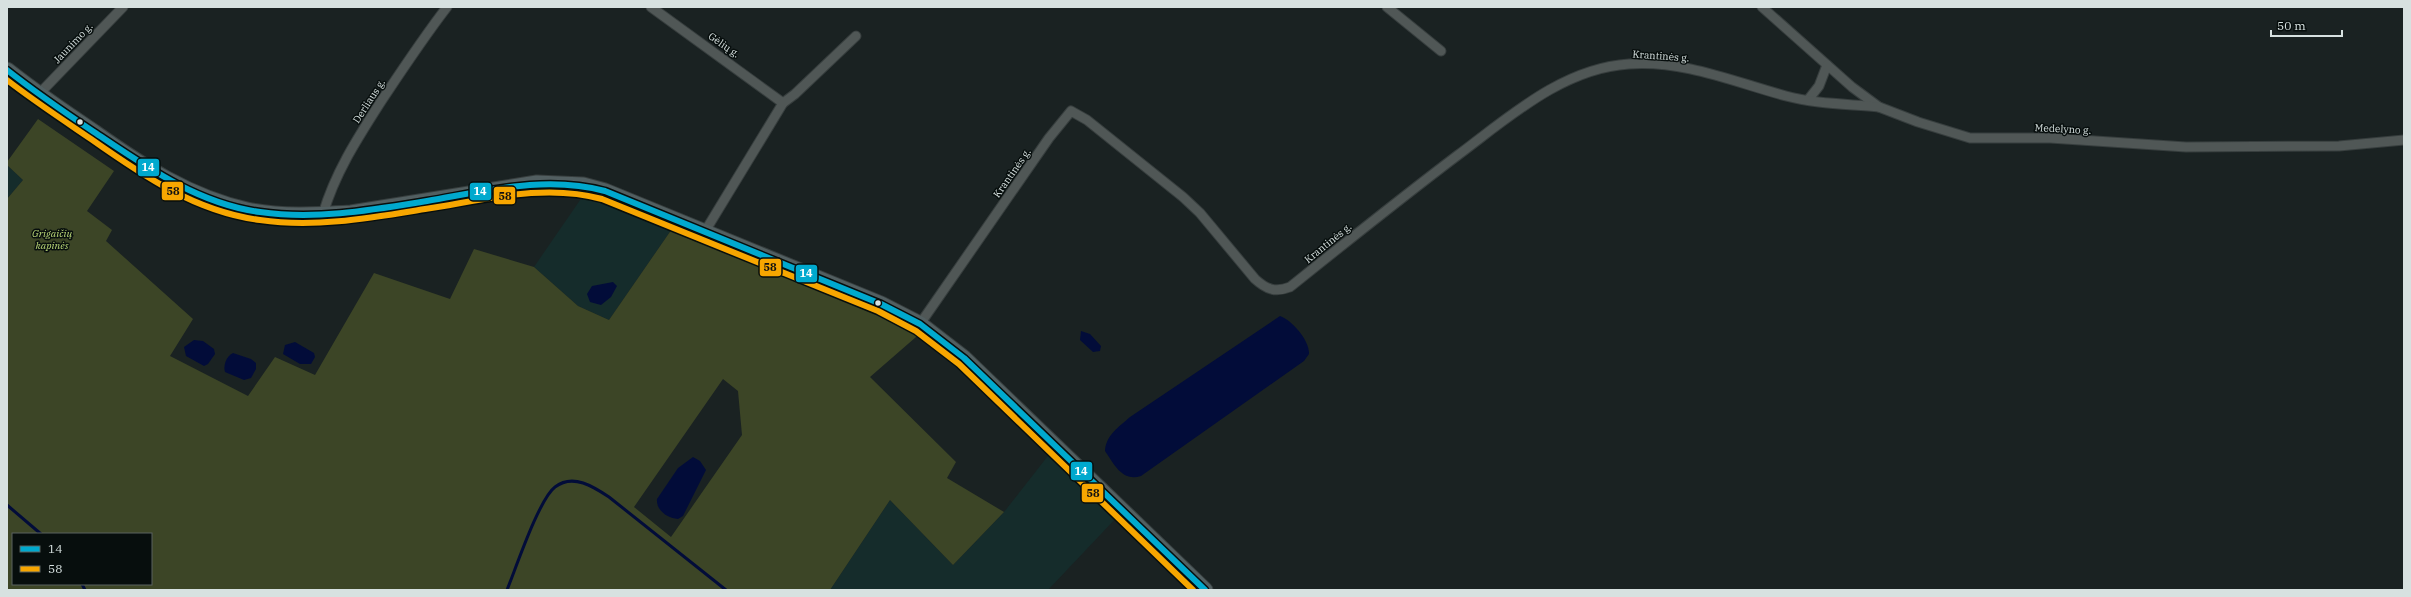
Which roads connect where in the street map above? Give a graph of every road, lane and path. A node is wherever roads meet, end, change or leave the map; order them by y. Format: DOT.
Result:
graph roads {
  1 [pos="124,7"];
  2 [pos="447,7"];
  3 [pos="651,7"];
  4 [pos="1387,7"];
  5 [pos="1762,7"];
  6 [pos="856,36"];
  7 [pos="1441,51"];
  8 [pos="1827,65"];
  9 [pos="7,70"];
  10 [pos="39,94"];
  11 [pos="1808,100"];
  12 [pos="783,103"];
  13 [pos="1879,107"];
  14 [pos="2404,140"];
  15 [pos="323,214"];
  16 [pos="704,233"];
  17 [pos="920,324"];
  18 [pos="1205,590"];
  1 -- 10 [label="street, Jaunimo g."];
  2 -- 15 [label="street, Derliaus g."];
  3 -- 12 [label="street, Gėlių g."];
  4 -- 7 [label="street"];
  5 -- 8 [label="street, Medelyno g."];
  6 -- 12 [label="street"];
  8 -- 11 [label="street"];
  8 -- 13 [label="street, Medelyno g."];
  9 -- 10 [label="main road"];
  10 -- 15 [label="main road"];
  11 -- 13 [label="street, Krantinės g."];
  11 -- 17 [label="street, Krantinės g."];
  12 -- 16 [label="street"];
  13 -- 14 [label="street, Medelyno g."];
  15 -- 16 [label="main road"];
  16 -- 17 [label="main road"];
  17 -- 18 [label="main road"];
}
